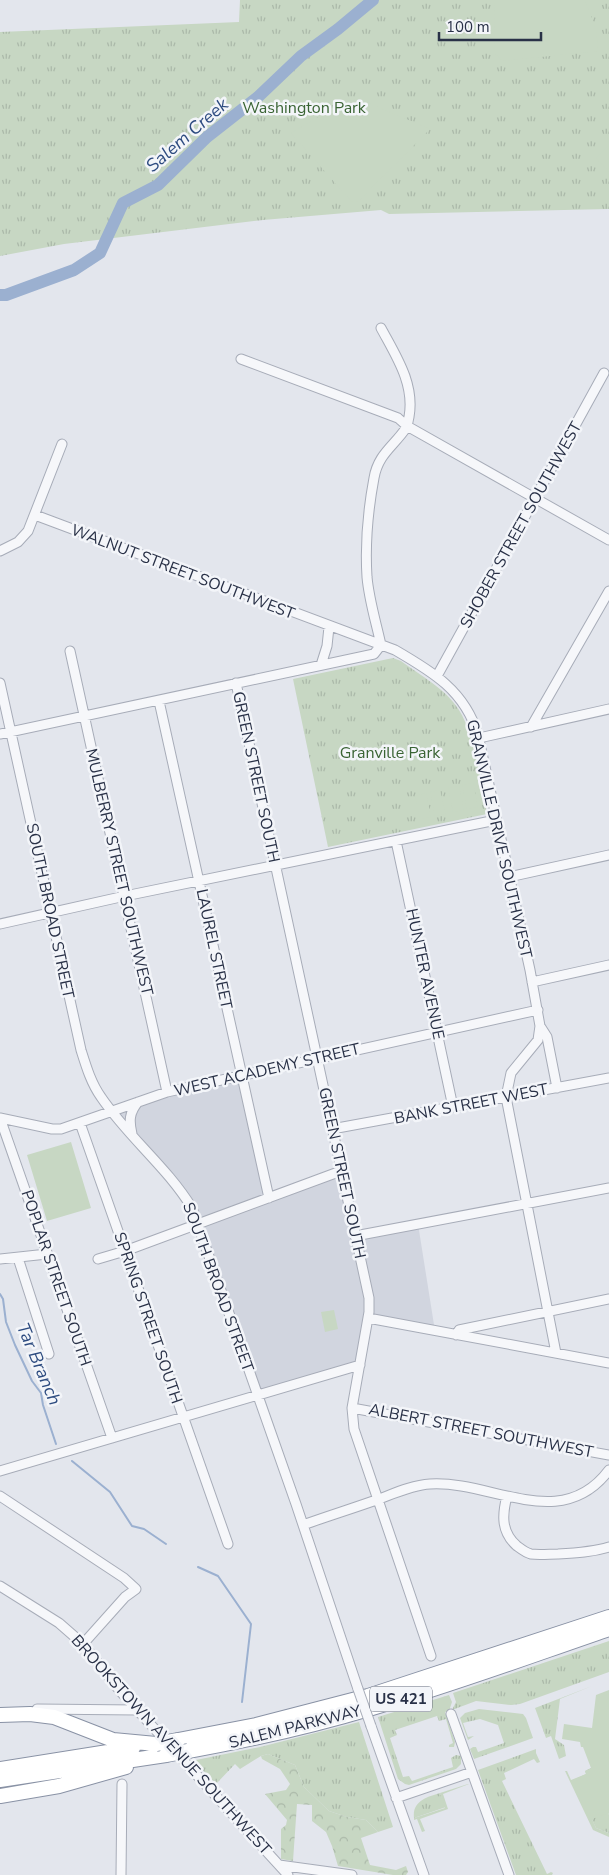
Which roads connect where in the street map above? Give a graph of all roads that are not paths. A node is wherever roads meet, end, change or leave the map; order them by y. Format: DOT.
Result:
graph roads {
  1 [pos="381,328"];
  2 [pos="242,358"];
  3 [pos="604,373"];
  4 [pos="407,426"];
  5 [pos="62,444"];
  6 [pos="535,499"];
  7 [pos="35,515"];
  8 [pos="609,540"];
  9 [pos="0,552"];
  10 [pos="609,591"];
  11 [pos="329,627"];
  12 [pos="381,644"];
  13 [pos="70,651"];
  14 [pos="320,665"];
  15 [pos="437,676"];
  16 [pos="0,683"];
  17 [pos="236,683"];
  18 [pos="159,701"];
  19 [pos="609,709"];
  20 [pos="84,716"];
  21 [pos="531,727"];
  22 [pos="11,732"];
  23 [pos="0,734"];
  24 [pos="479,738"];
  25 [pos="496,820"];
  26 [pos="396,841"];
  27 [pos="609,855"];
  28 [pos="275,866"];
  29 [pos="510,877"];
  30 [pos="199,881"];
  31 [pos="125,896"];
  32 [pos="50,913"];
  33 [pos="0,924"];
  34 [pos="609,965"];
  35 [pos="532,982"];
  36 [pos="538,1010"];
  37 [pos="540,1026"];
  38 [pos="438,1032"];
  39 [pos="317,1058"];
  40 [pos="241,1074"];
  41 [pos="609,1078"];
  42 [pos="557,1088"];
  43 [pos="167,1092"];
  44 [pos="506,1097"];
  45 [pos="140,1100"];
  46 [pos="453,1107"];
  47 [pos="112,1112"];
  48 [pos="0,1118"];
  49 [pos="80,1122"];
  50 [pos="332,1129"];
  51 [pos="132,1134"];
  52 [pos="341,1171"];
  53 [pos="609,1188"];
  54 [pos="269,1198"];
  55 [pos="528,1202"];
  56 [pos="199,1225"];
  57 [pos="355,1236"];
  58 [pos="125,1252"];
  59 [pos="48,1254"];
  60 [pos="18,1258"];
  61 [pos="0,1259"];
  62 [pos="98,1259"];
  63 [pos="609,1299"];
  64 [pos="548,1311"];
  65 [pos="368,1318"];
  66 [pos="456,1334"];
  67 [pos="556,1353"];
  68 [pos="49,1354"];
  69 [pos="609,1363"];
  70 [pos="360,1365"];
  71 [pos="258,1396"];
  72 [pos="352,1408"];
  73 [pos="182,1418"];
  74 [pos="112,1438"];
  75 [pos="609,1455"];
  76 [pos="609,1470"];
  77 [pos="0,1471"];
  78 [pos="0,1496"];
  79 [pos="507,1496"];
  80 [pos="377,1499"];
  81 [pos="303,1525"];
  82 [pos="228,1544"];
  83 [pos="609,1547"];
  84 [pos="0,1586"];
  85 [pos="609,1617"];
  86 [pos="609,1629"];
  87 [pos="83,1644"];
  88 [pos="432,1656"];
  89 [pos="0,1710"];
  90 [pos="137,1710"];
  91 [pos="451,1714"];
  92 [pos="0,1715"];
  93 [pos="153,1750"];
  94 [pos="0,1769"];
  95 [pos="472,1772"];
  96 [pos="0,1780"];
  97 [pos="122,1784"];
  98 [pos="0,1796"];
  99 [pos="396,1798"];
  100 [pos="420,1864"];
  101 [pos="279,1865"];
  102 [pos="121,1875"];
  103 [pos="288,1875"];
  104 [pos="352,1875"];
  105 [pos="416,1875"];
  106 [pos="424,1875"];
  107 [pos="509,1875"];
  1 -- 4 [label="street"];
  2 -- 4 [label="street"];
  3 -- 6 [label="street, SHOBER STREET SOUTHWEST"];
  4 -- 6 [label="street"];
  4 -- 12 [label="street"];
  5 -- 7 [label="street"];
  6 -- 8 [label="street"];
  6 -- 15 [label="street, SHOBER STREET SOUTHWEST"];
  7 -- 9 [label="street"];
  7 -- 11 [label="street, WALNUT STREET SOUTHWEST"];
  10 -- 21 [label="street"];
  11 -- 12 [label="street, WALNUT STREET SOUTHWEST"];
  11 -- 14 [label="street"];
  12 -- 14 [label="street"];
  12 -- 15 [label="street, GRANVILLE DRIVE SOUTHWEST"];
  13 -- 20 [label="street, MULBERRY STREET SOUTHWEST"];
  14 -- 17 [label="street"];
  15 -- 24 [label="street, GRANVILLE DRIVE SOUTHWEST"];
  16 -- 22 [label="street, SOUTH BROAD STREET"];
  17 -- 18 [label="street"];
  17 -- 28 [label="street, GREEN STREET SOUTH"];
  18 -- 20 [label="street"];
  18 -- 30 [label="street, LAUREL STREET"];
  19 -- 21 [label="street"];
  20 -- 22 [label="street"];
  20 -- 31 [label="street, MULBERRY STREET SOUTHWEST"];
  21 -- 24 [label="street"];
  22 -- 23 [label="street"];
  22 -- 32 [label="street, SOUTH BROAD STREET"];
  24 -- 25 [label="street, GRANVILLE DRIVE SOUTHWEST"];
  25 -- 26 [label="street"];
  25 -- 29 [label="street, GRANVILLE DRIVE SOUTHWEST"];
  26 -- 28 [label="street"];
  26 -- 38 [label="street, HUNTER AVENUE"];
  27 -- 29 [label="street"];
  28 -- 30 [label="street"];
  28 -- 39 [label="street, GREEN STREET SOUTH"];
  29 -- 35 [label="street, GRANVILLE DRIVE SOUTHWEST"];
  30 -- 31 [label="street"];
  30 -- 40 [label="street, LAUREL STREET"];
  31 -- 32 [label="street"];
  31 -- 43 [label="street, MULBERRY STREET SOUTHWEST"];
  32 -- 33 [label="street"];
  32 -- 47 [label="street, SOUTH BROAD STREET"];
  34 -- 35 [label="street"];
  35 -- 36 [label="street, GRANVILLE DRIVE SOUTHWEST"];
  36 -- 37 [label="street, GRANVILLE DRIVE SOUTHWEST"];
  36 -- 38 [label="street, WEST ACADEMY STREET"];
  37 -- 42 [label="street, GRANVILLE DRIVE SOUTHWEST"];
  37 -- 44 [label="street, GRANVILLE DRIVE SOUTHWEST"];
  38 -- 39 [label="street, WEST ACADEMY STREET"];
  38 -- 46 [label="street, HUNTER AVENUE"];
  39 -- 40 [label="street, WEST ACADEMY STREET"];
  39 -- 50 [label="street, GREEN STREET SOUTH"];
  40 -- 43 [label="street, WEST ACADEMY STREET"];
  40 -- 54 [label="street, LAUREL STREET"];
  41 -- 42 [label="street, BANK STREET WEST"];
  42 -- 44 [label="street, BANK STREET WEST"];
  43 -- 45 [label="street, WEST ACADEMY STREET"];
  44 -- 46 [label="street, BANK STREET WEST"];
  44 -- 55 [label="street, GRANVILLE DRIVE SOUTHWEST"];
  45 -- 47 [label="street, WEST ACADEMY STREET"];
  45 -- 51 [label="street"];
  46 -- 50 [label="street, BANK STREET WEST"];
  47 -- 49 [label="street, WEST ACADEMY STREET"];
  47 -- 51 [label="street, SOUTH BROAD STREET"];
  48 -- 49 [label="street, WEST ACADEMY STREET"];
  48 -- 59 [label="street, POPLAR STREET SOUTH"];
  49 -- 58 [label="street, SPRING STREET SOUTH"];
  50 -- 52 [label="street, GREEN STREET SOUTH"];
  51 -- 56 [label="street, SOUTH BROAD STREET"];
  52 -- 54 [label="street"];
  52 -- 57 [label="street, GREEN STREET SOUTH"];
  53 -- 55 [label="street"];
  54 -- 56 [label="street"];
  55 -- 57 [label="street"];
  55 -- 64 [label="street, GRANVILLE DRIVE SOUTHWEST"];
  56 -- 58 [label="street"];
  56 -- 71 [label="street, SOUTH BROAD STREET"];
  57 -- 65 [label="street, GREEN STREET SOUTH"];
  58 -- 62 [label="street"];
  58 -- 73 [label="street, SPRING STREET SOUTH"];
  59 -- 60 [label="street"];
  59 -- 74 [label="street, POPLAR STREET SOUTH"];
  60 -- 61 [label="street"];
  60 -- 68 [label="street"];
  63 -- 64 [label="street"];
  64 -- 66 [label="street"];
  64 -- 67 [label="street, GRANVILLE DRIVE SOUTHWEST"];
  65 -- 66 [label="street"];
  65 -- 70 [label="street, GREEN STREET SOUTH"];
  66 -- 67 [label="street"];
  67 -- 69 [label="street"];
  70 -- 71 [label="street"];
  70 -- 72 [label="street, GREEN STREET SOUTH"];
  71 -- 73 [label="street"];
  71 -- 81 [label="street, SOUTH BROAD STREET"];
  72 -- 75 [label="street, ALBERT STREET SOUTHWEST"];
  72 -- 80 [label="street, GREEN STREET SOUTH"];
  73 -- 74 [label="street"];
  73 -- 82 [label="street, SPRING STREET SOUTH"];
  74 -- 77 [label="street"];
  76 -- 79 [label="street"];
  78 -- 87 [label="street"];
  79 -- 80 [label="street"];
  79 -- 83 [label="street"];
  80 -- 81 [label="street"];
  80 -- 88 [label="street, GREEN STREET SOUTH"];
  81 -- 99 [label="street, SOUTH BROAD STREET, bridge"];
  84 -- 87 [label="street, BROOKSTOWN AVENUE SOUTHWEST"];
  85 -- 93 [label="highway, SALEM PARKWAY / US 421, bridge"];
  86 -- 93 [label="highway, SALEM PARKWAY / US 421, bridge"];
  87 -- 90 [label="street, BROOKSTOWN AVENUE SOUTHWEST"];
  89 -- 90 [label="street"];
  90 -- 101 [label="street, BROOKSTOWN AVENUE SOUTHWEST"];
  91 -- 95 [label="street"];
  92 -- 93 [label="highway"];
  93 -- 94 [label="highway, SALEM PARKWAY / US 421"];
  93 -- 96 [label="highway, SALEM PARKWAY / US 421"];
  93 -- 98 [label="highway"];
  95 -- 99 [label="street"];
  95 -- 107 [label="street"];
  97 -- 102 [label="street"];
  99 -- 100 [label="street, SOUTH BROAD STREET"];
  100 -- 105 [label="street"];
  100 -- 106 [label="street, SOUTH BROAD STREET"];
  101 -- 103 [label="street, BROOKSTOWN AVENUE SOUTHWEST"];
  101 -- 104 [label="street"];
}
